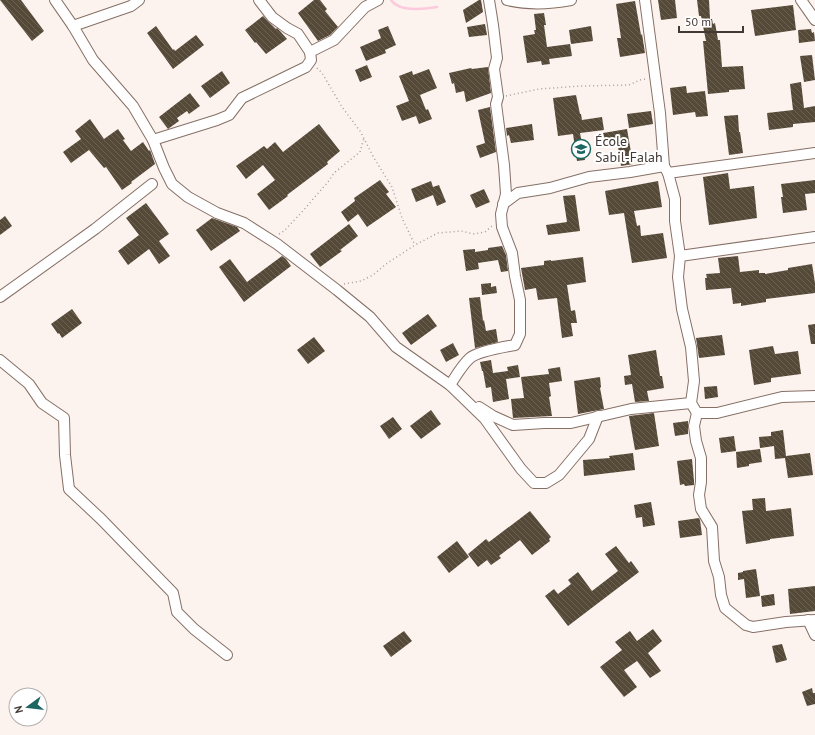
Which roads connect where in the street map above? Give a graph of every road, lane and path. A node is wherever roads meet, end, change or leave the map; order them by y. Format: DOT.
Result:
graph roads {
  1 [pos="55,0"];
  2 [pos="138,0"];
  3 [pos="259,0"];
  4 [pos="378,0"];
  5 [pos="489,0"];
  6 [pos="507,0"];
  7 [pos="571,0"];
  8 [pos="645,0"];
  9 [pos="801,0"];
  10 [pos="815,20"];
  11 [pos="73,26"];
  12 [pos="310,56"];
  13 [pos="655,77"];
  14 [pos="498,97"];
  15 [pos="364,138"];
  16 [pos="153,140"];
  17 [pos="815,153"];
  18 [pos="666,170"];
  19 [pos="152,184"];
  20 [pos="502,209"];
  21 [pos="815,237"];
  22 [pos="270,240"];
  23 [pos="415,245"];
  24 [pos="680,256"];
  25 [pos="332,287"];
  26 [pos="0,297"];
  27 [pos="0,360"];
  28 [pos="450,386"];
  29 [pos="461,395"];
  30 [pos="815,396"];
  31 [pos="690,403"];
  32 [pos="697,414"];
  33 [pos="598,416"];
  34 [pos="812,620"];
  35 [pos="815,635"];
  36 [pos="227,655"];
  1 -- 11 [label="street"];
  2 -- 11 [label="street"];
  3 -- 12 [label="street"];
  4 -- 12 [label="street"];
  5 -- 14 [label="street"];
  6 -- 7 [label="street"];
  8 -- 13 [label="street"];
  9 -- 10 [label="street"];
  11 -- 16 [label="street"];
  12 -- 15 [label="path"];
  12 -- 16 [label="street"];
  13 -- 14 [label="path"];
  13 -- 18 [label="street"];
  14 -- 20 [label="street"];
  15 -- 22 [label="path"];
  15 -- 23 [label="path"];
  16 -- 22 [label="street"];
  17 -- 18 [label="street"];
  18 -- 20 [label="street"];
  18 -- 24 [label="street"];
  19 -- 26 [label="street"];
  20 -- 23 [label="path"];
  20 -- 28 [label="street"];
  21 -- 24 [label="street"];
  22 -- 25 [label="street"];
  23 -- 25 [label="path"];
  24 -- 31 [label="street"];
  25 -- 28 [label="street"];
  27 -- 36 [label="street"];
  28 -- 29 [label="street"];
  29 -- 33 [label="street"];
  29 -- 33 [label="street"];
  30 -- 32 [label="street"];
  31 -- 32 [label="street"];
  31 -- 33 [label="street"];
  32 -- 34 [label="street"];
  34 -- 35 [label="street"];
}
